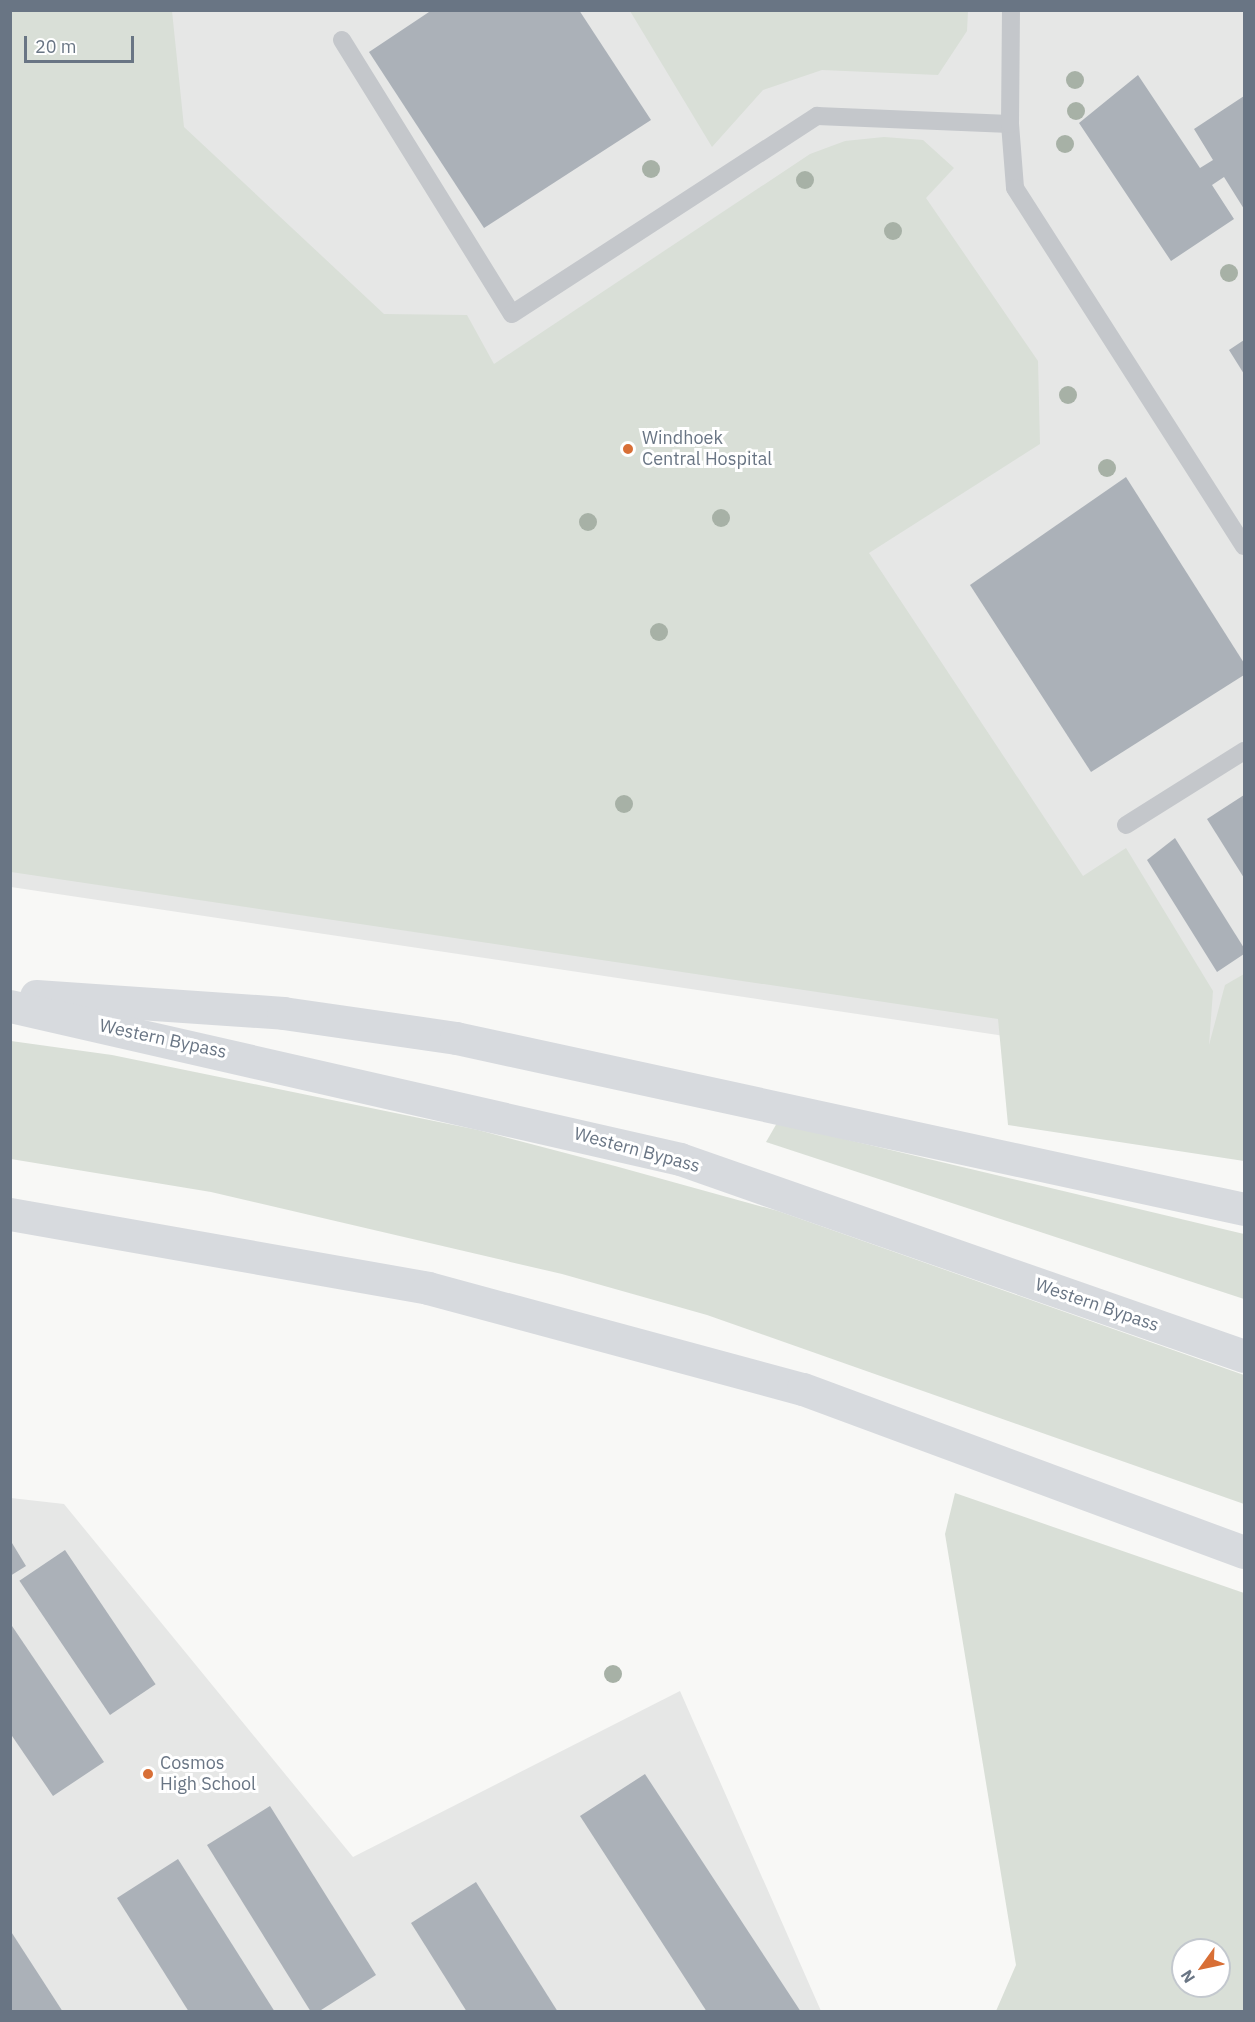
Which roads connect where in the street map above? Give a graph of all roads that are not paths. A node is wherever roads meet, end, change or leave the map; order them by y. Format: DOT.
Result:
graph roads {
  1 [pos="1011,10"];
  2 [pos="342,40"];
  3 [pos="1010,124"];
  4 [pos="1245,546"];
  5 [pos="1245,751"];
  6 [pos="1126,825"];
  7 [pos="10,995"];
  8 [pos="10,1006"];
  9 [pos="1245,1209"];
  10 [pos="10,1214"];
  11 [pos="1245,1356"];
  12 [pos="1245,1552"];
  1 -- 3 [label="lane"];
  2 -- 3 [label="lane"];
  3 -- 4 [label="lane"];
  5 -- 6 [label="lane"];
  7 -- 9 [label="highway"];
  8 -- 11 [label="highway, Western Bypass"];
  10 -- 12 [label="highway"];
}
